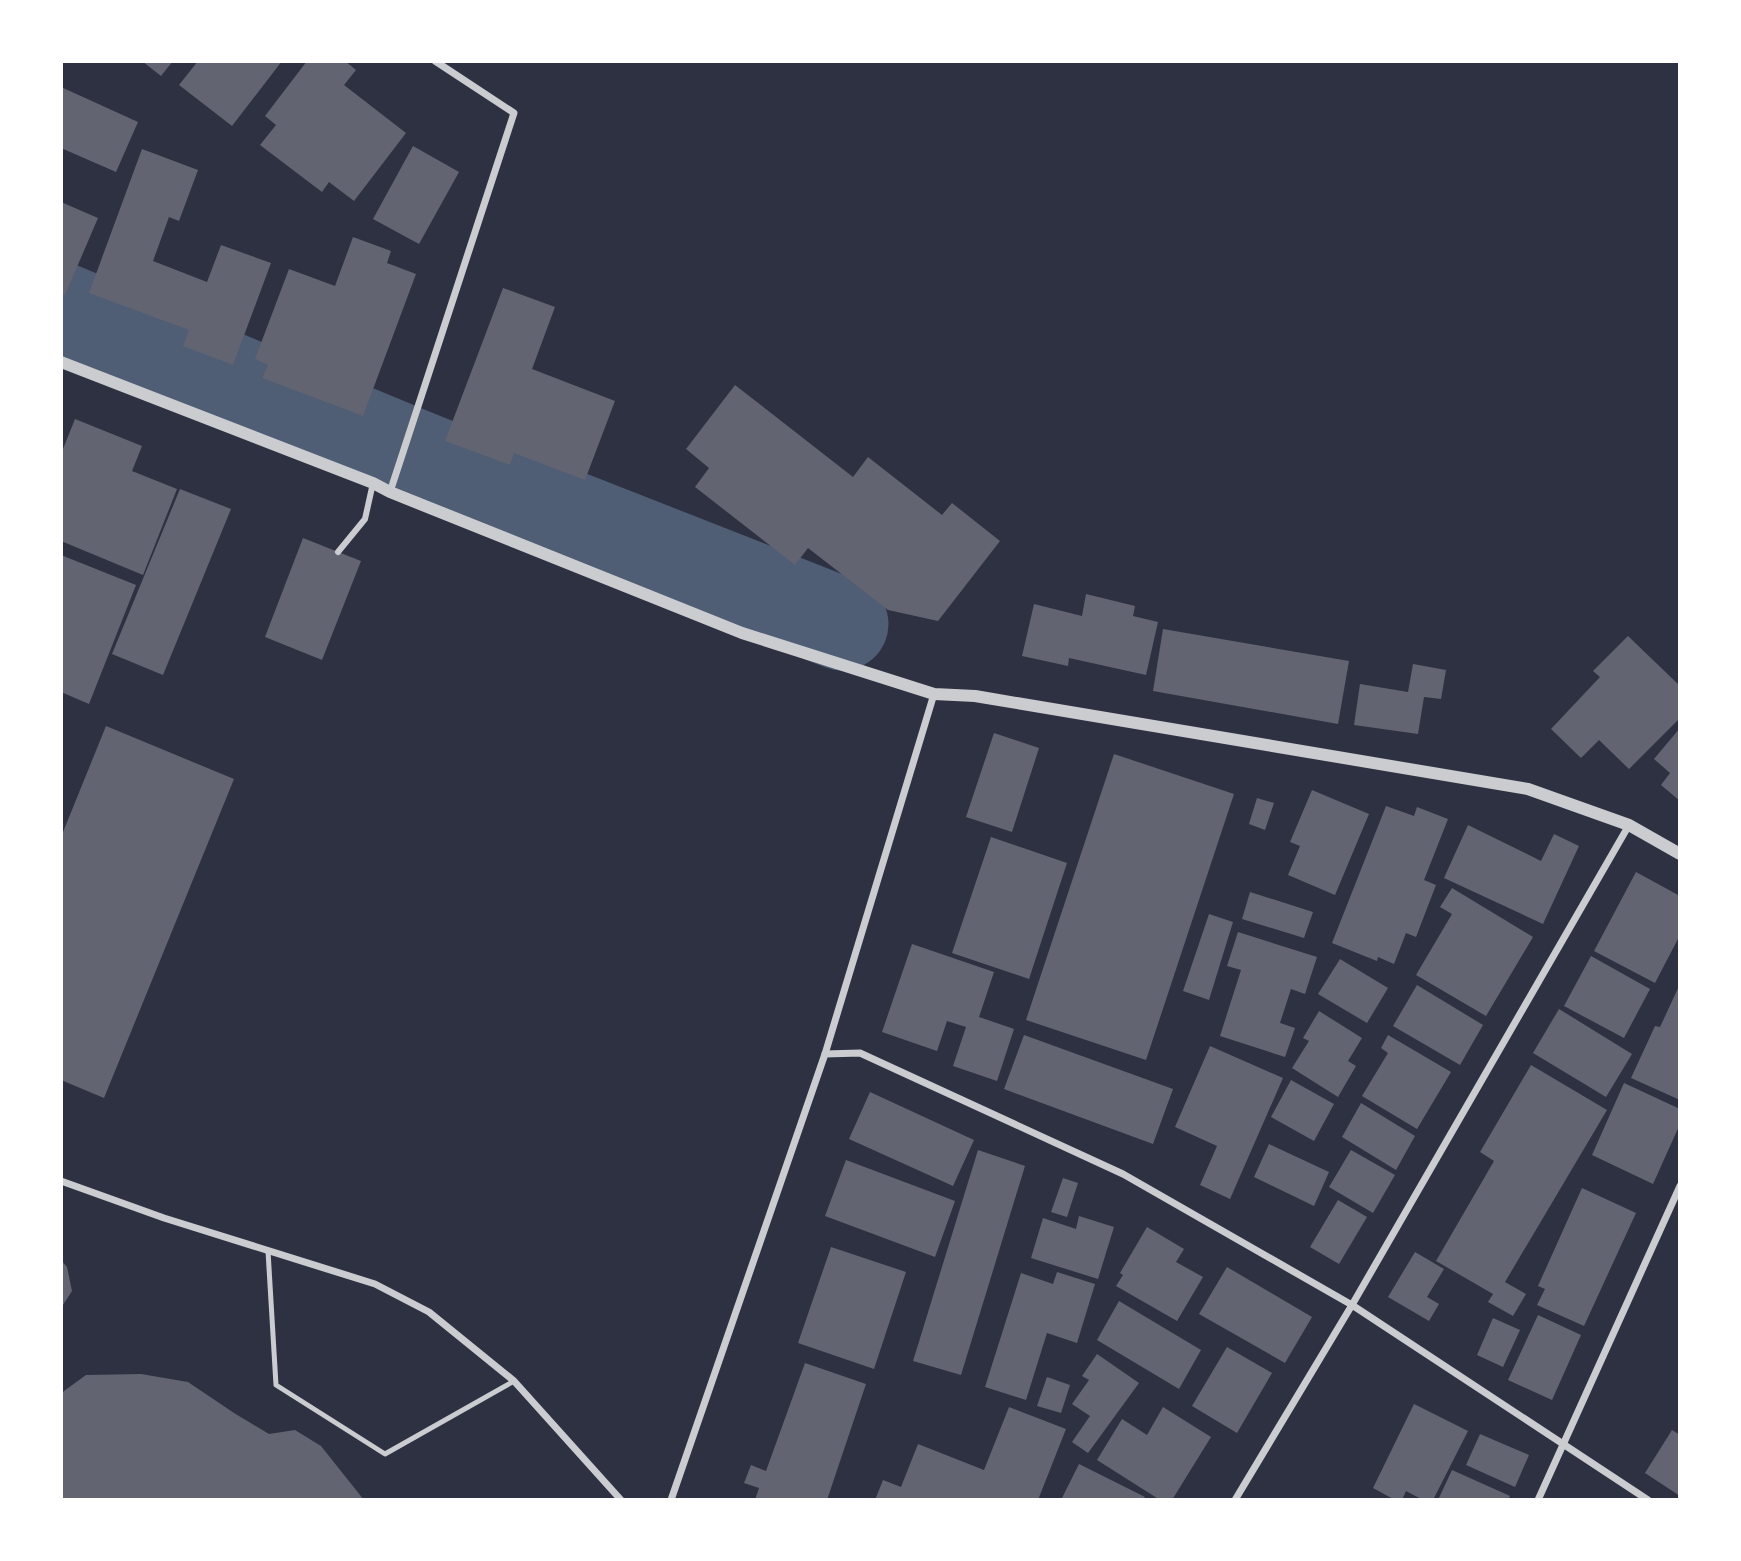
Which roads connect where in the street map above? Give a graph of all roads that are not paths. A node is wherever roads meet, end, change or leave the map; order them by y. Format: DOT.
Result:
graph roads {
  1 [pos="435,61"];
  2 [pos="61,362"];
  3 [pos="373,483"];
  4 [pos="390,492"];
  5 [pos="338,552"];
  6 [pos="934,694"];
  7 [pos="1629,825"];
  8 [pos="1680,853"];
  9 [pos="825,1054"];
  10 [pos="61,1181"];
  11 [pos="1680,1186"];
  12 [pos="268,1251"];
  13 [pos="1352,1305"];
  14 [pos="514,1381"];
  15 [pos="1563,1443"];
  16 [pos="621,1500"];
  17 [pos="671,1500"];
  18 [pos="1235,1500"];
  19 [pos="1538,1500"];
  20 [pos="1648,1500"];
  1 -- 4 [label="street"];
  2 -- 3 [label="street"];
  3 -- 4 [label="street"];
  3 -- 5 [label="street"];
  4 -- 6 [label="street"];
  6 -- 7 [label="street"];
  6 -- 9 [label="street"];
  7 -- 8 [label="street"];
  7 -- 13 [label="street"];
  9 -- 13 [label="street"];
  9 -- 17 [label="street"];
  10 -- 12 [label="street"];
  11 -- 15 [label="street"];
  12 -- 14 [label="street"];
  12 -- 14 [label="lane"];
  13 -- 15 [label="street"];
  13 -- 18 [label="street"];
  14 -- 16 [label="street"];
  15 -- 19 [label="street"];
  15 -- 20 [label="street"];
}
